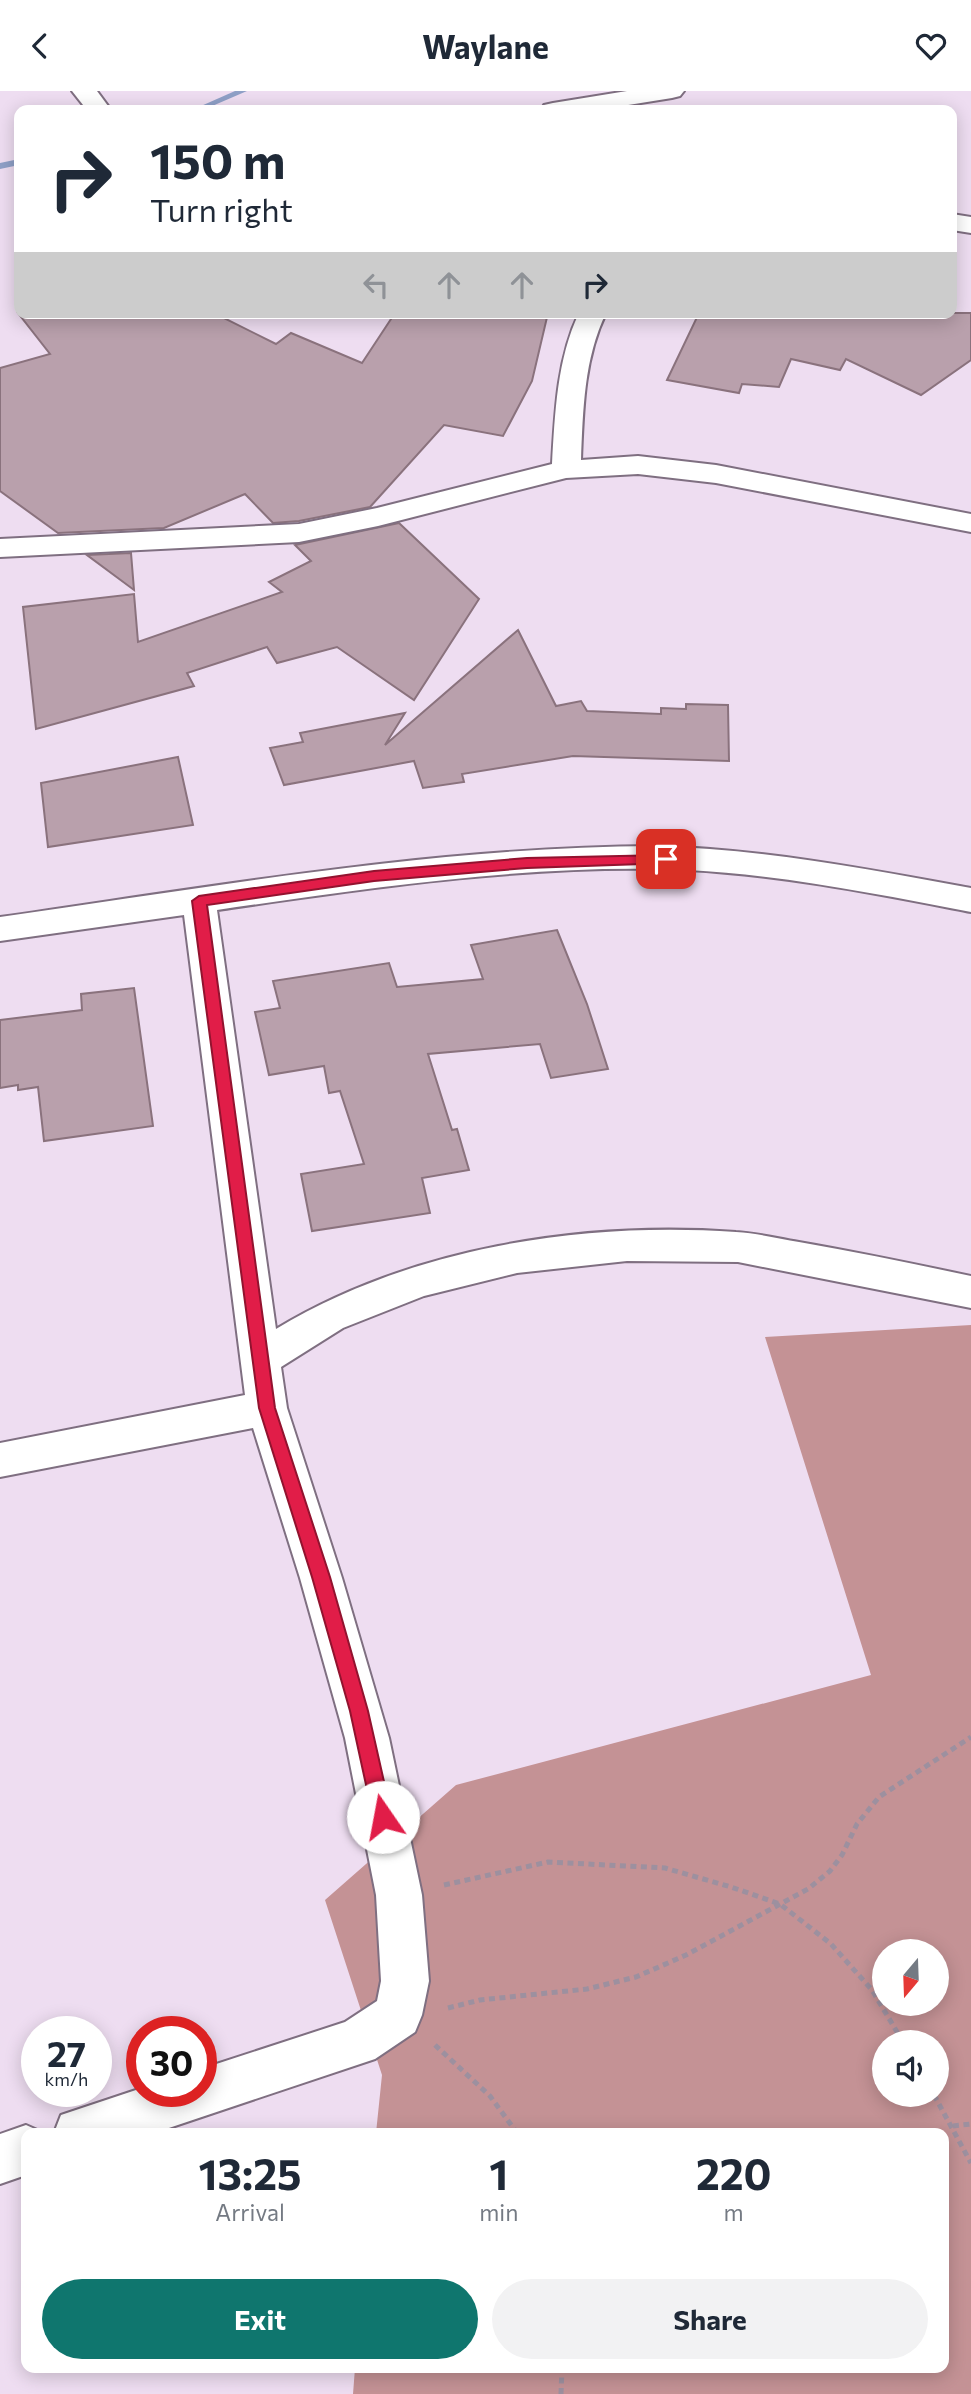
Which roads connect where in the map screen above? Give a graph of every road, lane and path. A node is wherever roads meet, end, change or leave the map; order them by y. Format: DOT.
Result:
graph roads {
  1 [pos="84,91"];
  2 [pos="672,91"];
  3 [pos="95,105"];
  4 [pos="584,105"];
  5 [pos="591,319"];
  6 [pos="566,469"];
  7 [pos="971,523"];
  8 [pos="0,548"];
  9 [pos="971,899"];
  10 [pos="199,901"];
  11 [pos="0,929"];
  12 [pos="971,1291"];
  13 [pos="261,1359"];
  14 [pos="267,1408"];
  15 [pos="0,1460"];
  16 [pos="971,1737"];
  17 [pos="399,1895"];
  18 [pos="780,1904"];
  19 [pos="407,2022"];
  20 [pos="896,2030"];
  21 [pos="941,2107"];
  22 [pos="971,2124"];
  23 [pos="953,2126"];
  24 [pos="94,2128"];
  25 [pos="514,2128"];
  26 [pos="21,2152"];
  27 [pos="0,2159"];
  28 [pos="971,2163"];
  29 [pos="562,2373"];
  30 [pos="561,2394"];
  1 -- 3 [label="street"];
  2 -- 4 [label="street"];
  5 -- 6 [label="street"];
  6 -- 7 [label="street"];
  6 -- 8 [label="street"];
  9 -- 10 [label="street"];
  10 -- 11 [label="street"];
  10 -- 13 [label="street"];
  12 -- 13 [label="street"];
  13 -- 14 [label="street"];
  14 -- 15 [label="street"];
  14 -- 17 [label="street"];
  16 -- 18 [label="path"];
  17 -- 18 [label="path"];
  17 -- 19 [label="street"];
  18 -- 19 [label="path"];
  18 -- 20 [label="path"];
  19 -- 24 [label="street"];
  19 -- 25 [label="path"];
  21 -- 23 [label="path"];
  22 -- 23 [label="path"];
  23 -- 28 [label="path"];
  26 -- 27 [label="street"];
  29 -- 30 [label="path"];
}
